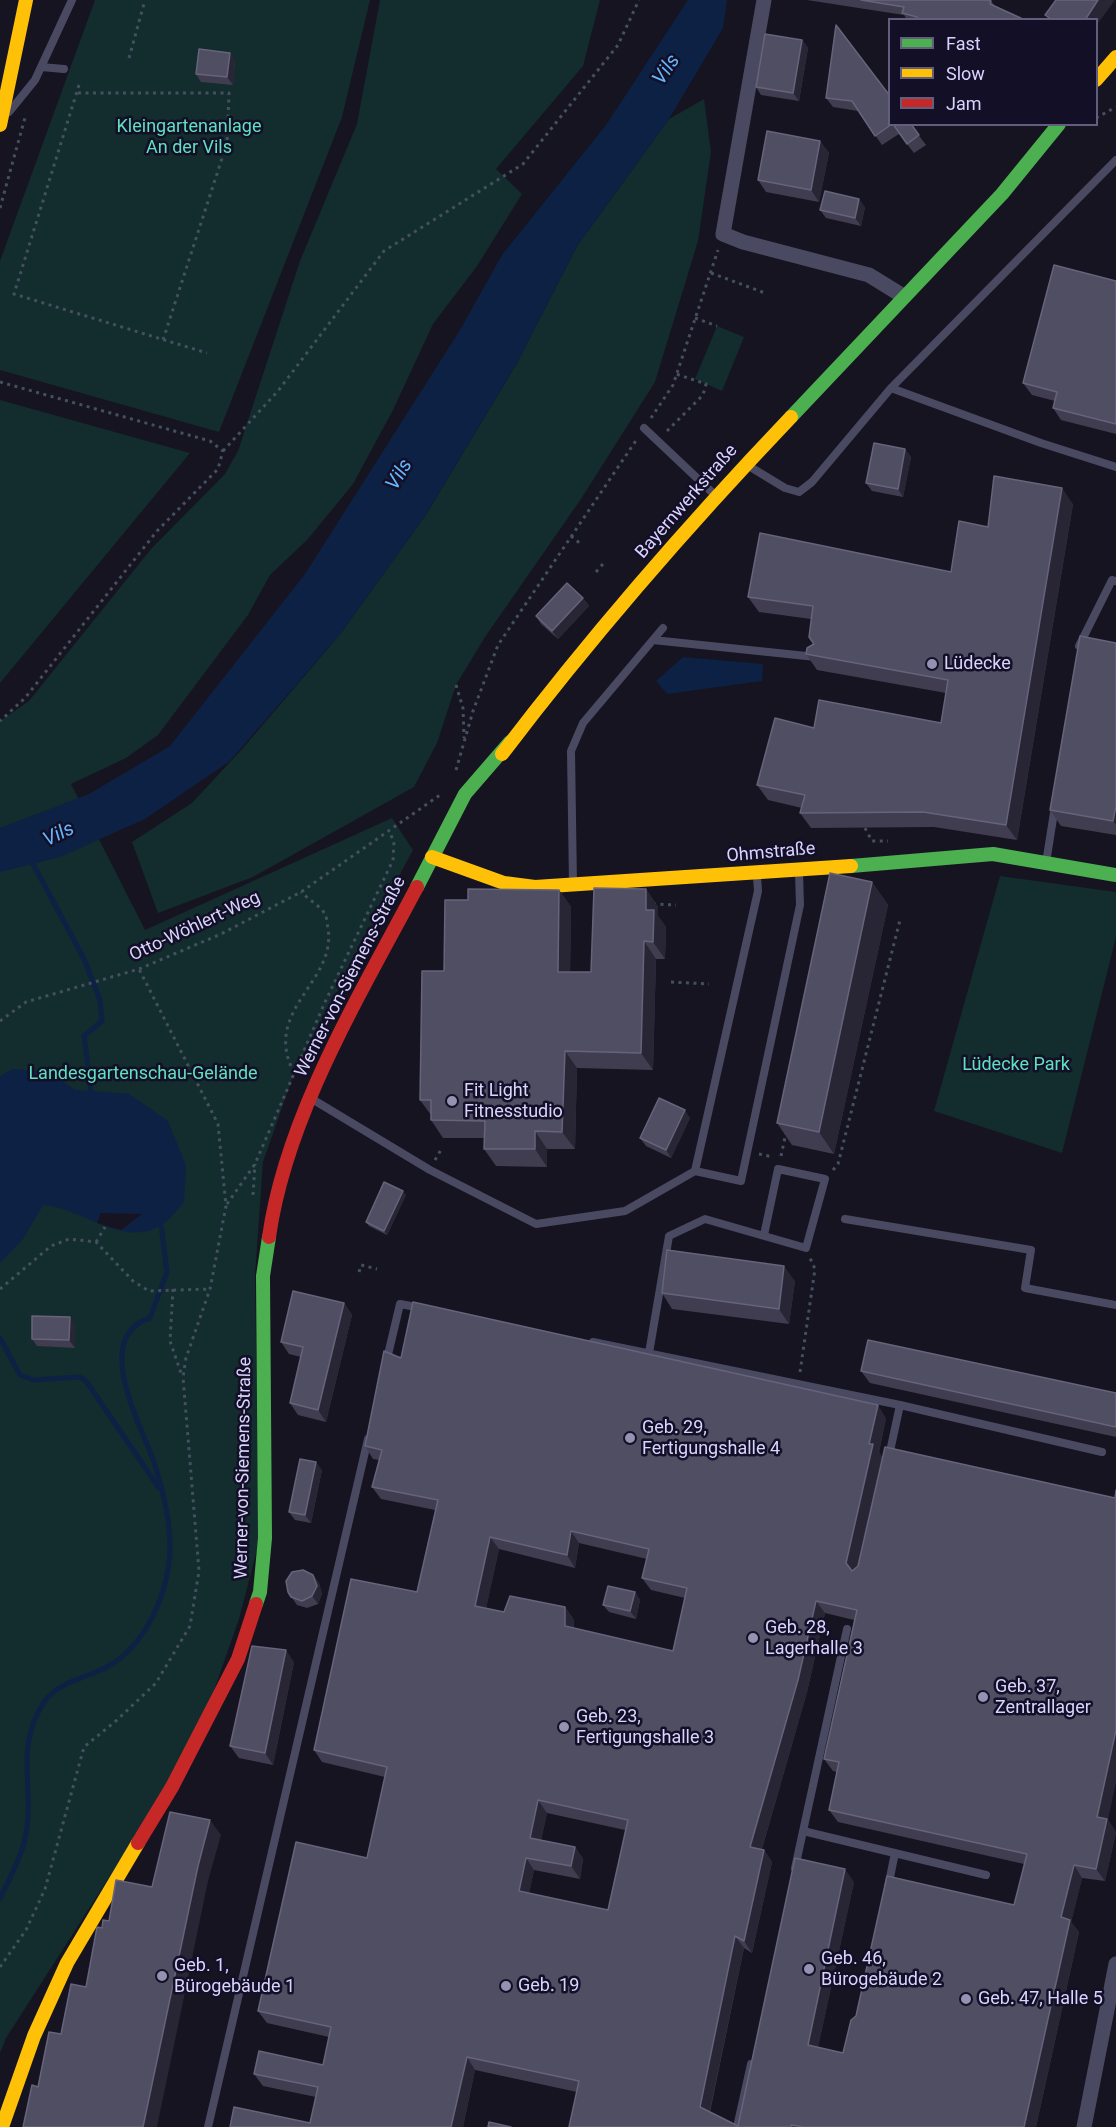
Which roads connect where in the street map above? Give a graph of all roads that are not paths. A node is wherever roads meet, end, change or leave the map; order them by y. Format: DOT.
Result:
graph roads {
  1 [pos="26,0"];
  2 [pos="72,0"];
  3 [pos="764,0"];
  4 [pos="1115,58"];
  5 [pos="41,67"];
  6 [pos="64,69"];
  7 [pos="1098,78"];
  8 [pos="0,124"];
  9 [pos="1057,126"];
  10 [pos="1116,160"];
  11 [pos="903,296"];
  12 [pos="891,388"];
  13 [pos="644,428"];
  14 [pos="746,464"];
  15 [pos="1116,467"];
  16 [pos="717,497"];
  17 [pos="1116,580"];
  18 [pos="663,628"];
  19 [pos="653,640"];
  20 [pos="819,658"];
  21 [pos="1077,659"];
  22 [pos="1056,796"];
  23 [pos="432,857"];
  24 [pos="1046,864"];
  25 [pos="799,869"];
  26 [pos="757,874"];
  27 [pos="1116,875"];
  28 [pos="573,886"];
  29 [pos="311,1098"];
  30 [pos="694,1171"];
  31 [pos="845,1219"];
  32 [pos="764,1235"];
  33 [pos="1116,1305"];
  34 [pos="434,1311"];
  35 [pos="581,1340"];
  36 [pos="649,1353"];
  37 [pos="383,1373"];
  38 [pos="900,1404"];
  39 [pos="370,1431"];
  40 [pos="1102,1452"];
  41 [pos="887,1462"];
  42 [pos="847,1629"];
  43 [pos="803,1832"];
  44 [pos="895,1853"];
  45 [pos="986,1875"];
  46 [pos="793,1877"];
  47 [pos="885,1899"];
  48 [pos="1116,1964"];
  49 [pos="752,2059"];
  50 [pos="3,2127"];
  51 [pos="208,2127"];
  52 [pos="737,2127"];
  53 [pos="1084,2127"];
  1 -- 8 [label="street"];
  2 -- 5 [label="lane"];
  3 -- 11 [label="street"];
  4 -- 7 [label="street"];
  5 -- 6 [label="lane"];
  5 -- 8 [label="lane"];
  9 -- 11 [label="street, Bayernwerkstraße"];
  10 -- 12 [label="lane"];
  11 -- 14 [label="street, Bayernwerkstraße"];
  12 -- 14 [label="lane"];
  12 -- 15 [label="lane"];
  13 -- 16 [label="lane"];
  14 -- 16 [label="street, Bayernwerkstraße"];
  16 -- 23 [label="street, Bayernwerkstraße"];
  17 -- 21 [label="lane"];
  18 -- 19 [label="lane"];
  19 -- 20 [label="lane"];
  19 -- 28 [label="lane"];
  22 -- 24 [label="lane"];
  23 -- 28 [label="street, Ohmstraße"];
  23 -- 29 [label="street, Werner-von-Siemens-Straße"];
  24 -- 25 [label="street, Ohmstraße"];
  24 -- 27 [label="street, Ohmstraße"];
  25 -- 26 [label="street, Ohmstraße"];
  25 -- 30 [label="lane"];
  26 -- 28 [label="street, Ohmstraße"];
  26 -- 30 [label="lane"];
  29 -- 30 [label="lane"];
  29 -- 50 [label="street, Werner-von-Siemens-Straße"];
  31 -- 33 [label="lane"];
  32 -- 32 [label="lane"];
  32 -- 36 [label="lane"];
  34 -- 37 [label="lane"];
  35 -- 36 [label="lane"];
  36 -- 38 [label="lane"];
  38 -- 40 [label="lane"];
  38 -- 41 [label="lane"];
  39 -- 51 [label="lane"];
  42 -- 43 [label="lane"];
  43 -- 44 [label="lane"];
  43 -- 46 [label="lane"];
  44 -- 45 [label="lane"];
  44 -- 47 [label="lane"];
  48 -- 53 [label="street"];
  49 -- 52 [label="lane"];
}
